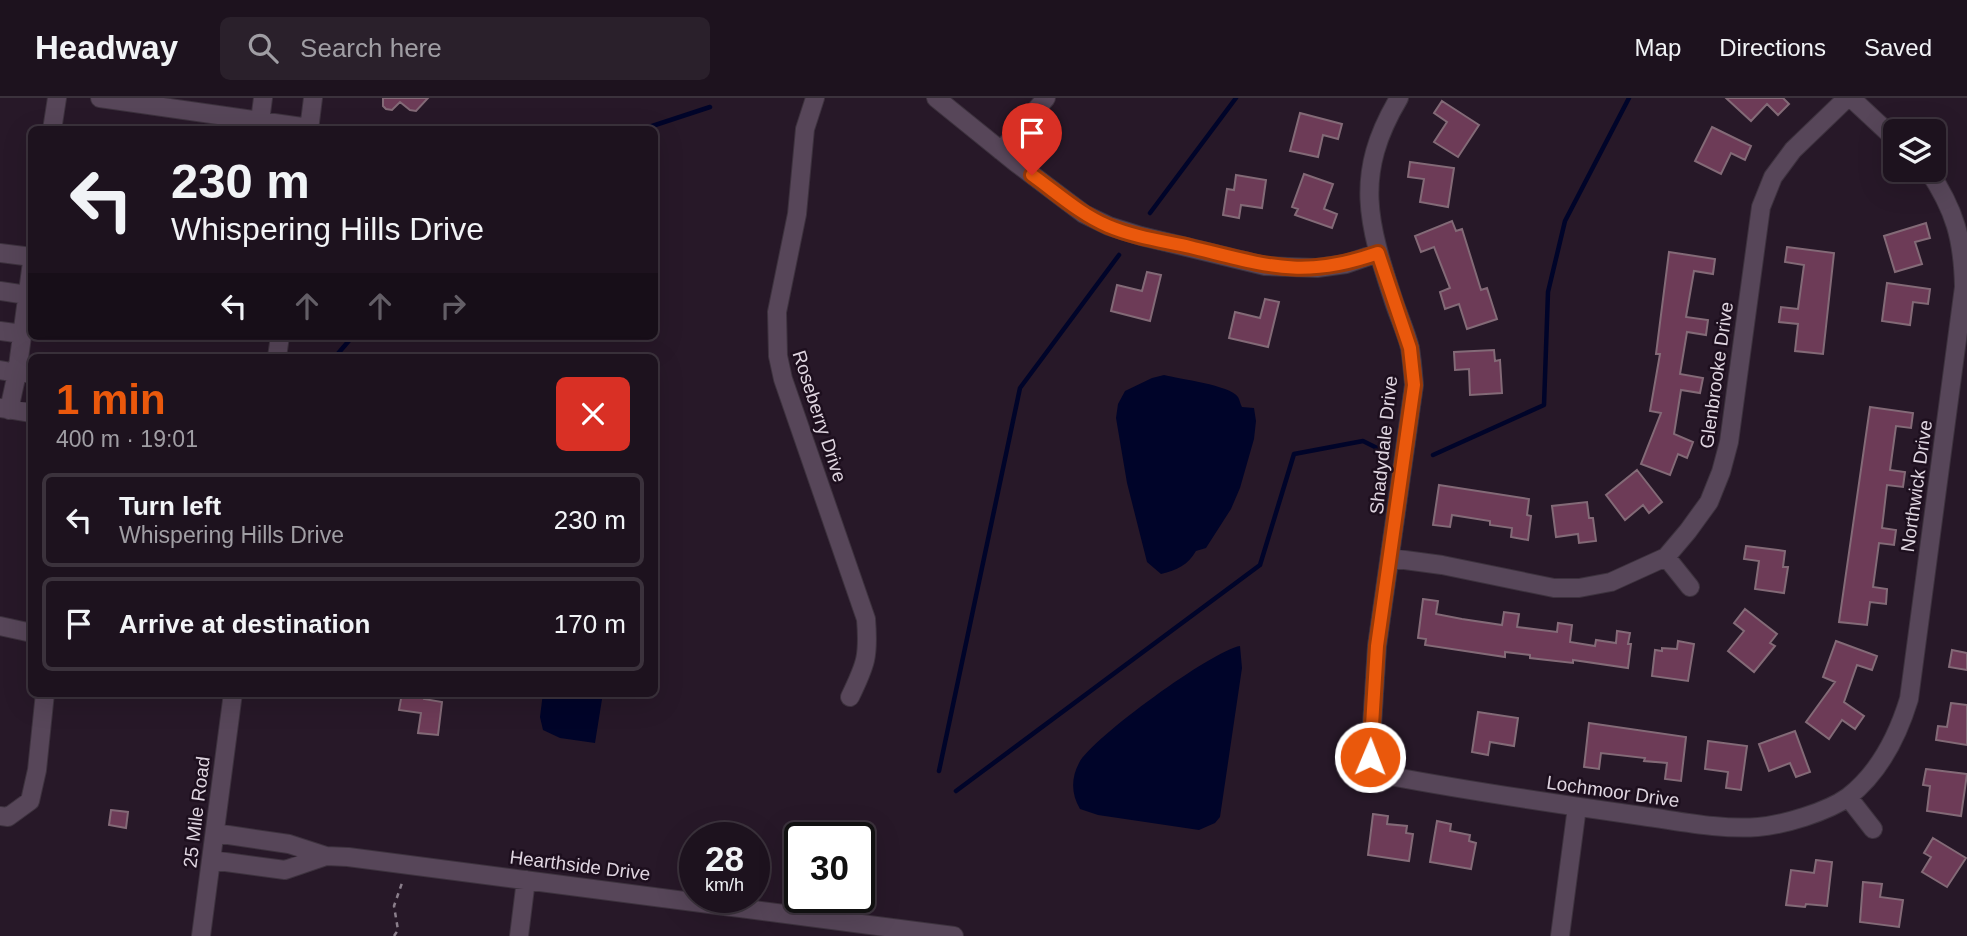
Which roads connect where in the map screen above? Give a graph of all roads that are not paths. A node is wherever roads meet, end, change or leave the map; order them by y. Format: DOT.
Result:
graph roads {
  1 [pos="57,98"];
  2 [pos="100,98"];
  3 [pos="263,98"];
  4 [pos="313,98"];
  5 [pos="815,98"];
  6 [pos="936,98"];
  7 [pos="1046,98"];
  8 [pos="1399,98"];
  9 [pos="1849,98"];
  10 [pos="136,101"];
  11 [pos="175,103"];
  12 [pos="219,106"];
  13 [pos="260,121"];
  14 [pos="53,126"];
  15 [pos="291,126"];
  16 [pos="309,126"];
  17 [pos="1883,128"];
  18 [pos="1001,151"];
  19 [pos="1936,182"];
  20 [pos="0,253"];
  21 [pos="1378,253"];
  22 [pos="28,259"];
  23 [pos="28,288"];
  24 [pos="0,291"];
  25 [pos="27,295"];
  26 [pos="0,331"];
  27 [pos="22,334"];
  28 [pos="16,372"];
  29 [pos="5,409"];
  30 [pos="28,412"];
  31 [pos="1665,557"];
  32 [pos="1390,558"];
  33 [pos="1690,587"];
  34 [pos="0,626"];
  35 [pos="28,632"];
  36 [pos="45,697"];
  37 [pos="232,697"];
  38 [pos="850,697"];
  39 [pos="1372,766"];
  40 [pos="1848,797"];
  41 [pos="1577,807"];
  42 [pos="0,816"];
  43 [pos="1873,829"];
  44 [pos="215,833"];
  45 [pos="326,856"];
  46 [pos="211,860"];
  47 [pos="526,880"];
  48 [pos="201,936"];
  49 [pos="519,936"];
  50 [pos="954,936"];
  51 [pos="1560,936"];
  1 -- 14 [label="street"];
  2 -- 10 [label="street"];
  3 -- 13 [label="street"];
  4 -- 16 [label="street"];
  5 -- 38 [label="street, Roseberry Drive"];
  6 -- 18 [label="street"];
  7 -- 18 [label="street"];
  8 -- 21 [label="street, Shadydale Drive"];
  9 -- 17 [label="street"];
  9 -- 31 [label="street, Glenbrooke Drive"];
  10 -- 11 [label="street"];
  11 -- 12 [label="street"];
  12 -- 13 [label="street"];
  13 -- 15 [label="street"];
  18 -- 21 [label="street"];
  19 -- 40 [label="street, Northwick Drive"];
  20 -- 22 [label="street"];
  21 -- 32 [label="street, Shadydale Drive"];
  23 -- 25 [label="street"];
  24 -- 25 [label="street"];
  25 -- 27 [label="street"];
  26 -- 27 [label="street"];
  27 -- 28 [label="street"];
  28 -- 29 [label="street"];
  29 -- 30 [label="street"];
  31 -- 32 [label="street, Glenbrooke Drive"];
  31 -- 33 [label="street"];
  32 -- 39 [label="street, Shadydale Drive"];
  34 -- 35 [label="street"];
  36 -- 42 [label="street"];
  37 -- 44 [label="street, 25 Mile Road"];
  39 -- 41 [label="street, Lochmoor Drive"];
  40 -- 41 [label="street, Lochmoor Drive"];
  40 -- 43 [label="street"];
  41 -- 51 [label="street"];
  44 -- 45 [label="street, Hearthside Drive"];
  44 -- 46 [label="street, 25 Mile Road"];
  45 -- 46 [label="street, Hearthside Drive"];
  45 -- 47 [label="street, Hearthside Drive"];
  46 -- 48 [label="street, 25 Mile Road"];
  47 -- 49 [label="street"];
  47 -- 50 [label="street, Hearthside Drive"];
}
